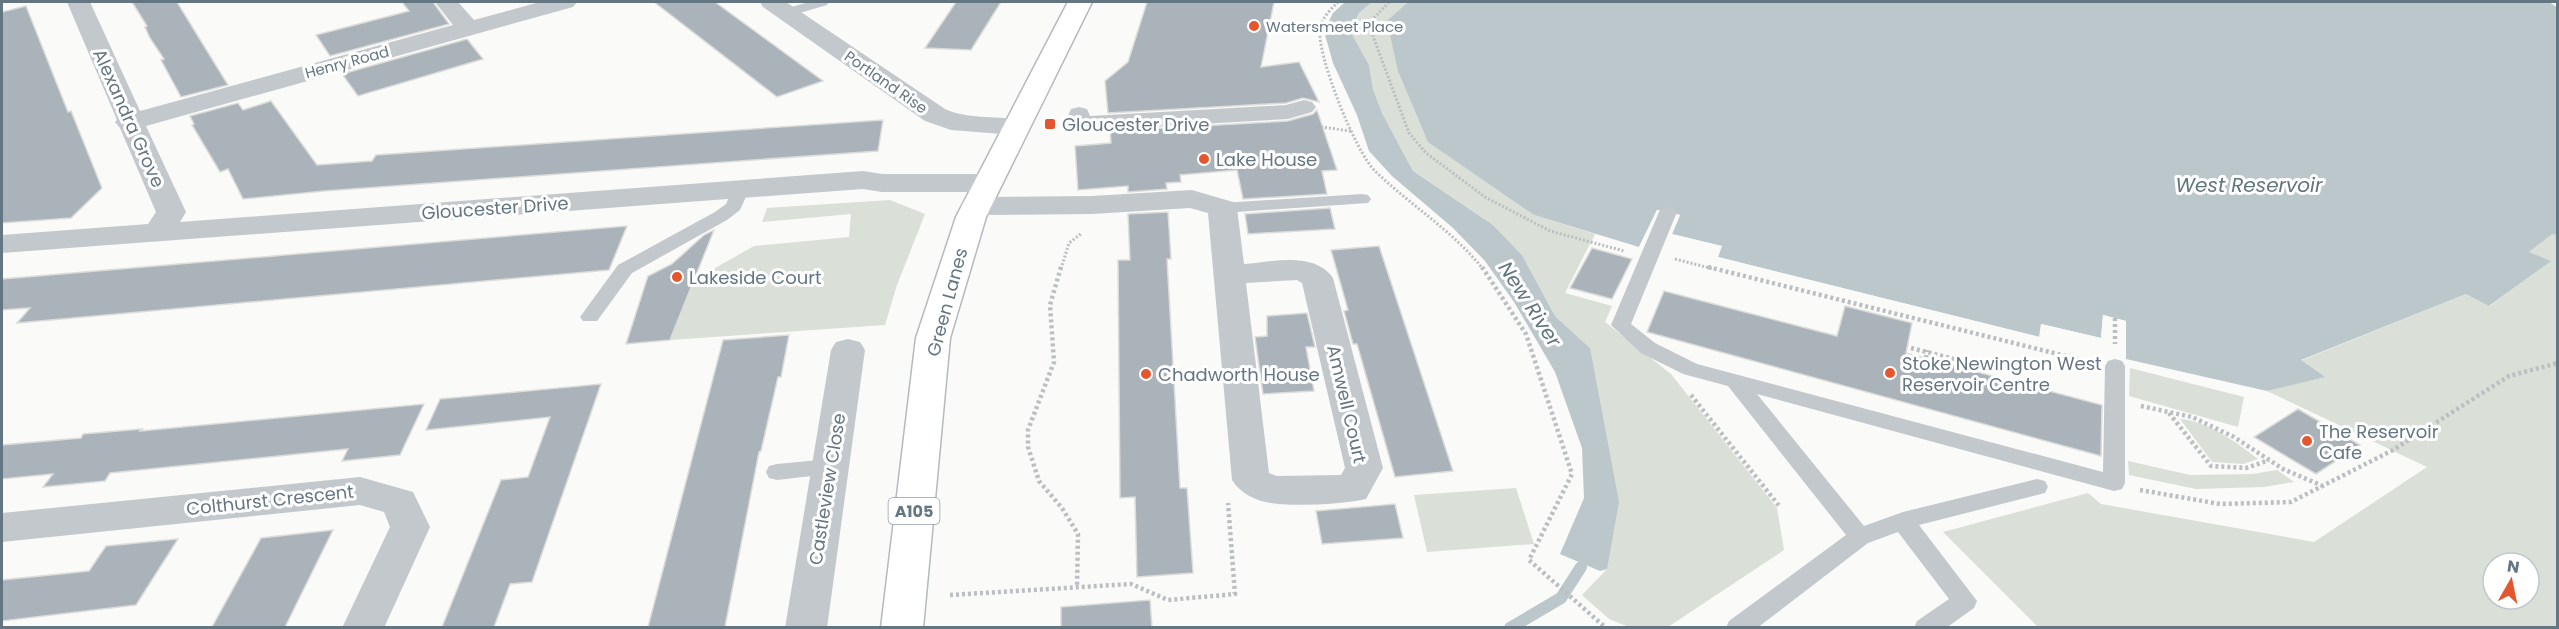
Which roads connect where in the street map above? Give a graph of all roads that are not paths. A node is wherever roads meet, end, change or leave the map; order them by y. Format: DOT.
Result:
graph roads {
  1 [pos="78,2"];
  2 [pos="446,2"];
  3 [pos="565,2"];
  4 [pos="822,2"];
  5 [pos="1080,2"];
  6 [pos="779,7"];
  7 [pos="469,28"];
  8 [pos="1304,107"];
  9 [pos="1079,114"];
  10 [pos="129,122"];
  11 [pos="1015,127"];
  12 [pos="740,190"];
  13 [pos="982,195"];
  14 [pos="1362,199"];
  15 [pos="1222,208"];
  16 [pos="1668,212"];
  17 [pos="158,232"];
  18 [pos="2,244"];
  19 [pos="1229,274"];
  20 [pos="590,317"];
  21 [pos="848,350"];
  22 [pos="2115,367"];
  23 [pos="1735,381"];
  24 [pos="830,467"];
  25 [pos="777,472"];
  26 [pos="2037,487"];
  27 [pos="1903,521"];
  28 [pos="2,528"];
  29 [pos="1860,537"];
  30 [pos="363,627"];
  31 [pos="806,627"];
  32 [pos="902,627"];
  33 [pos="1738,627"];
  34 [pos="1926,627"];
  1 -- 10 [label="street, Alexandra Grove"];
  2 -- 7 [label="street"];
  3 -- 7 [label="street, Henry Road"];
  4 -- 6 [label="lane"];
  5 -- 11 [label="main road, Green Lanes / A105"];
  6 -- 11 [label="street, Portland Rise"];
  7 -- 10 [label="street, Henry Road"];
  8 -- 9 [label="street"];
  10 -- 17 [label="street, Alexandra Grove"];
  11 -- 13 [label="main road, Green Lanes / A105"];
  12 -- 13 [label="street, Gloucester Drive"];
  12 -- 17 [label="street, Gloucester Drive"];
  12 -- 20 [label="lane"];
  13 -- 15 [label="street, Gloucester Drive"];
  13 -- 32 [label="main road, Green Lanes / A105"];
  14 -- 15 [label="lane"];
  15 -- 19 [label="street, Amwell Court"];
  16 -- 23 [label="lane"];
  17 -- 18 [label="street, Gloucester Drive"];
  19 -- 19 [label="street, Amwell Court"];
  21 -- 24 [label="street, Castleview Close"];
  22 -- 23 [label="lane"];
  23 -- 29 [label="lane"];
  24 -- 25 [label="lane"];
  24 -- 31 [label="street, Castleview Close"];
  26 -- 27 [label="lane"];
  27 -- 29 [label="lane"];
  27 -- 34 [label="lane"];
  28 -- 30 [label="street, Colthurst Crescent"];
  29 -- 33 [label="lane"];
}
